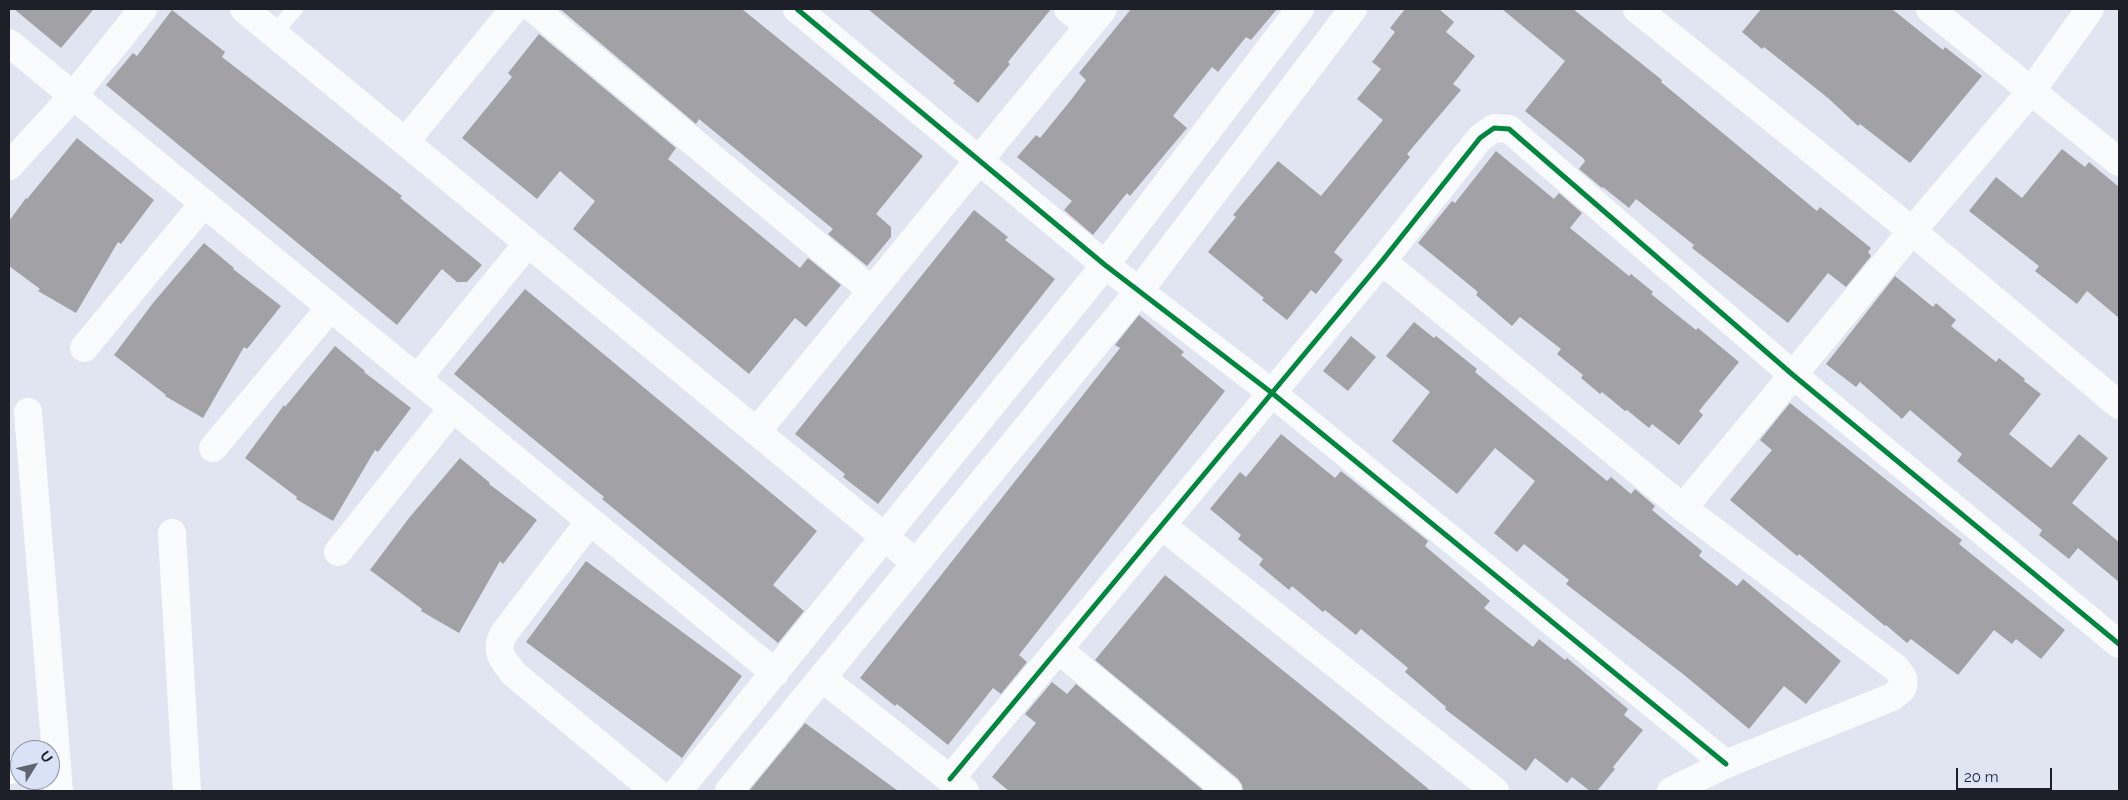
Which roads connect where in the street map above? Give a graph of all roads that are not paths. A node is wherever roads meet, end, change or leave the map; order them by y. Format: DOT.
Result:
graph roads {
  1 [pos="143,9"];
  2 [pos="244,9"];
  3 [pos="295,9"];
  4 [pos="514,9"];
  5 [pos="534,9"];
  6 [pos="796,9"];
  7 [pos="1068,9"];
  8 [pos="1300,9"];
  9 [pos="1354,9"];
  10 [pos="1636,9"];
  11 [pos="1930,9"];
  12 [pos="2090,9"];
  13 [pos="1096,18"];
  14 [pos="274,33"];
  15 [pos="9,43"];
  16 [pos="2032,90"];
  17 [pos="73,96"];
  18 [pos="405,142"];
  19 [pos="978,160"];
  20 [pos="2119,162"];
  21 [pos="9,166"];
  22 [pos="204,203"];
  23 [pos="1912,231"];
  24 [pos="528,243"];
  25 [pos="1382,261"];
  26 [pos="1105,265"];
  27 [pos="872,291"];
  28 [pos="1139,291"];
  29 [pos="330,308"];
  30 [pos="84,348"];
  31 [pos="1793,375"];
  32 [pos="417,379"];
  33 [pos="1272,393"];
  34 [pos="2119,405"];
  35 [pos="453,408"];
  36 [pos="28,412"];
  37 [pos="757,431"];
  38 [pos="213,448"];
  39 [pos="1683,508"];
  40 [pos="590,521"];
  41 [pos="1162,525"];
  42 [pos="172,533"];
  43 [pos="885,537"];
  44 [pos="338,552"];
  45 [pos="916,562"];
  46 [pos="2119,644"];
  47 [pos="1058,649"];
  48 [pos="775,673"];
  49 [pos="822,678"];
  50 [pos="52,740"];
  51 [pos="1726,764"];
  52 [pos="958,785"];
  53 [pos="187,791"];
  54 [pos="655,791"];
  55 [pos="678,791"];
  56 [pos="729,791"];
  57 [pos="1228,791"];
  58 [pos="1495,791"];
  59 [pos="1672,791"];
  1 -- 17 [label="street"];
  2 -- 14 [label="street"];
  3 -- 14 [label="lane"];
  4 -- 18 [label="street"];
  5 -- 27 [label="street"];
  6 -- 19 [label="street"];
  7 -- 13 [label="street"];
  8 -- 26 [label="street"];
  9 -- 28 [label="street"];
  10 -- 23 [label="street"];
  11 -- 16 [label="street"];
  12 -- 16 [label="street"];
  13 -- 19 [label="street"];
  14 -- 18 [label="street"];
  15 -- 17 [label="street"];
  16 -- 20 [label="street"];
  16 -- 23 [label="street"];
  17 -- 21 [label="street"];
  17 -- 22 [label="street"];
  18 -- 24 [label="street"];
  19 -- 26 [label="street"];
  19 -- 27 [label="street"];
  22 -- 29 [label="street"];
  22 -- 30 [label="street"];
  23 -- 31 [label="street"];
  23 -- 34 [label="street"];
  24 -- 32 [label="street"];
  24 -- 37 [label="street"];
  25 -- 31 [label="street"];
  25 -- 33 [label="street"];
  25 -- 39 [label="street"];
  26 -- 28 [label="street"];
  26 -- 43 [label="street"];
  27 -- 37 [label="street"];
  28 -- 33 [label="street"];
  28 -- 45 [label="street"];
  29 -- 32 [label="street"];
  29 -- 38 [label="street"];
  31 -- 39 [label="street"];
  31 -- 46 [label="street"];
  32 -- 35 [label="street"];
  33 -- 41 [label="street"];
  33 -- 51 [label="street"];
  35 -- 40 [label="street"];
  35 -- 44 [label="street"];
  36 -- 50 [label="street"];
  37 -- 43 [label="street"];
  39 -- 51 [label="street"];
  40 -- 48 [label="street"];
  40 -- 54 [label="street"];
  41 -- 47 [label="street"];
  41 -- 58 [label="street"];
  42 -- 53 [label="street"];
  43 -- 45 [label="street"];
  43 -- 48 [label="street"];
  45 -- 49 [label="street"];
  47 -- 52 [label="street"];
  47 -- 57 [label="street"];
  48 -- 55 [label="street"];
  49 -- 52 [label="street"];
  49 -- 56 [label="street"];
  51 -- 59 [label="street"];
}
